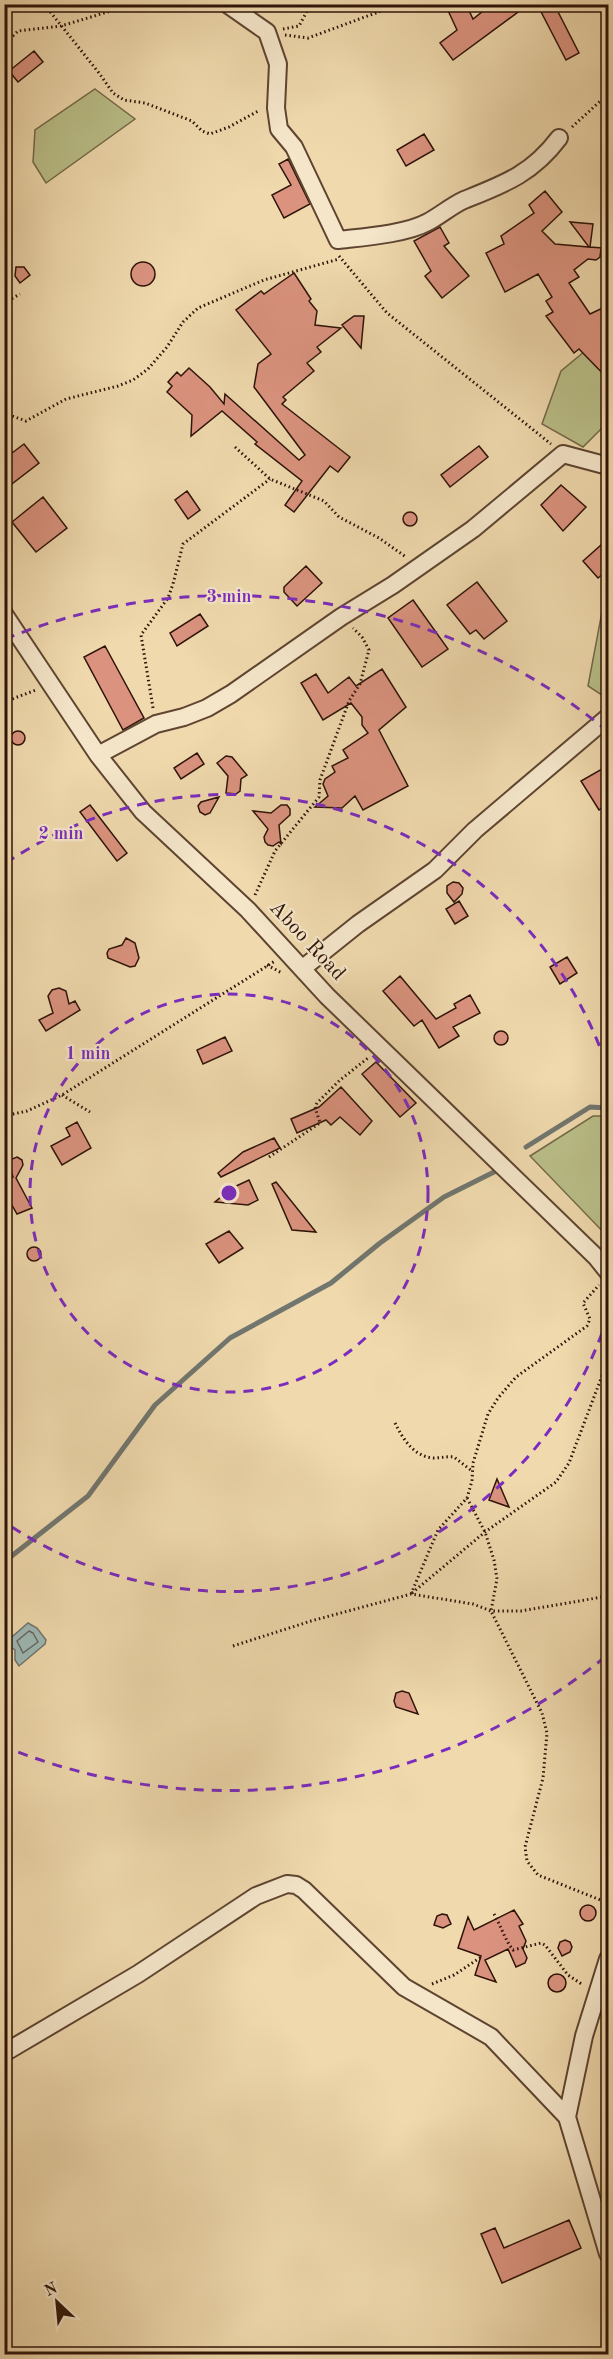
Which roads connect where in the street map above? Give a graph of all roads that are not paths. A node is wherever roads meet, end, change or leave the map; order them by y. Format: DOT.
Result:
graph roads {
  1 [pos="227,4"];
  2 [pos="559,138"];
  3 [pos="609,466"];
  4 [pos="4,614"];
  5 [pos="609,717"];
  6 [pos="98,755"];
  7 [pos="303,968"];
  8 [pos="605,1277"];
  9 [pos="609,1959"];
  10 [pos="4,2054"];
  11 [pos="567,2117"];
  12 [pos="609,2254"];
  1 -- 2 [label="street"];
  3 -- 6 [label="street"];
  4 -- 6 [label="street, Aboo Road"];
  5 -- 7 [label="street"];
  6 -- 7 [label="street, Aboo Road"];
  7 -- 8 [label="street, Aboo Road"];
  9 -- 11 [label="street"];
  10 -- 11 [label="street"];
  11 -- 12 [label="street"];
}
